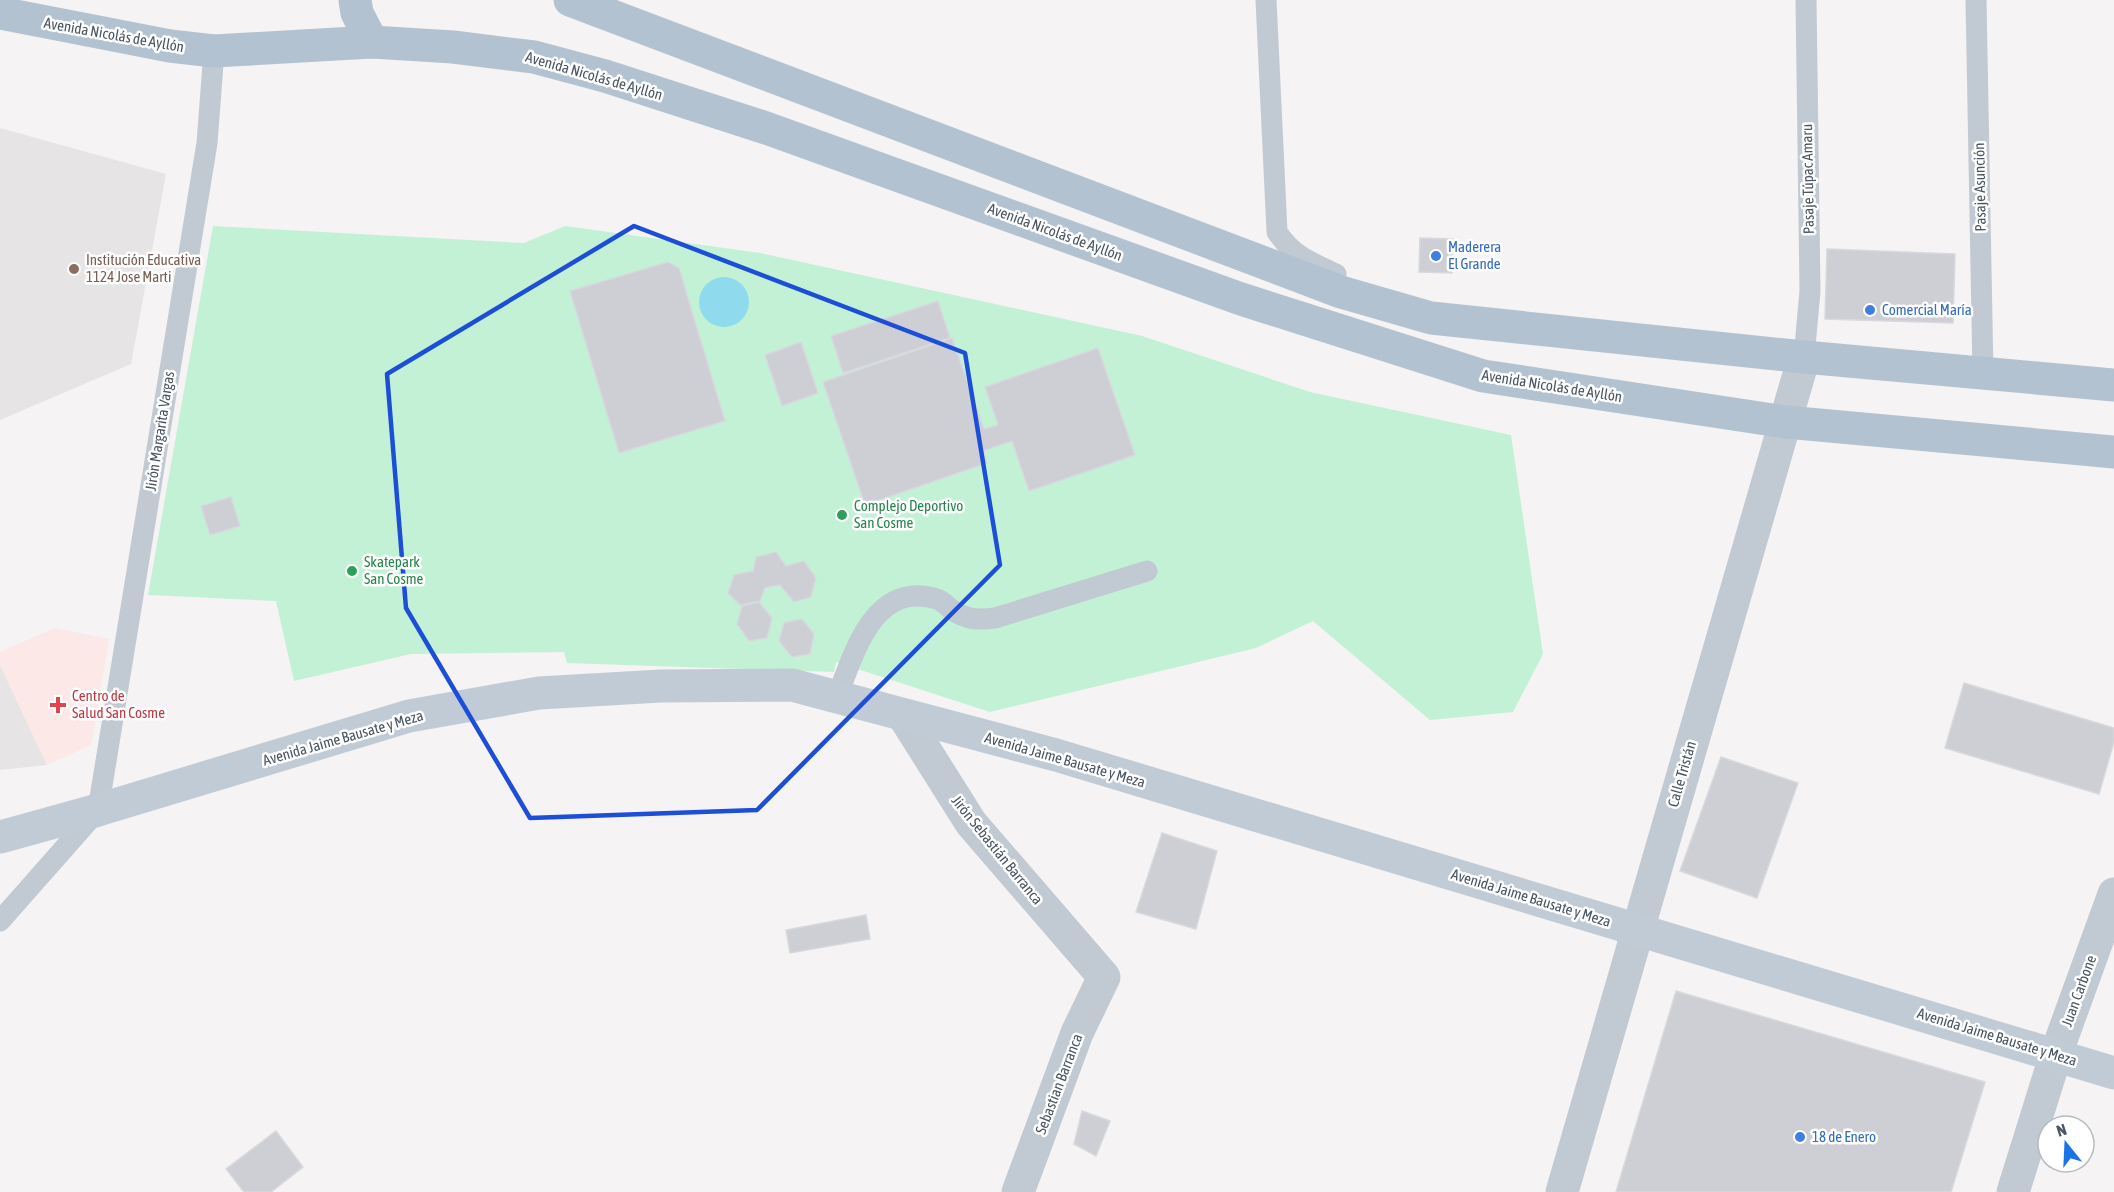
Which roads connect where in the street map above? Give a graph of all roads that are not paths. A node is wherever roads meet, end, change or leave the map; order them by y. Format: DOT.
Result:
graph roads {
  1 [pos="355,0"];
  2 [pos="570,0"];
  3 [pos="1266,0"];
  4 [pos="1806,0"];
  5 [pos="1976,0"];
  6 [pos="0,13"];
  7 [pos="372,42"];
  8 [pos="214,51"];
  9 [pos="1804,357"];
  10 [pos="1983,374"];
  11 [pos="2114,385"];
  12 [pos="1786,422"];
  13 [pos="2114,452"];
  14 [pos="1147,571"];
  15 [pos="837,697"];
  16 [pos="903,714"];
  17 [pos="98,810"];
  18 [pos="0,837"];
  19 [pos="2114,894"];
  20 [pos="0,921"];
  21 [pos="1636,929"];
  22 [pos="1104,977"];
  23 [pos="2056,1054"];
  24 [pos="2114,1073"];
  25 [pos="1018,1192"];
  26 [pos="1562,1192"];
  27 [pos="2013,1192"];
  1 -- 7 [label="main road"];
  2 -- 9 [label="main road"];
  3 -- 9 [label="lane"];
  4 -- 9 [label="lane, Pasaje Túpac Amaru"];
  5 -- 10 [label="lane, Pasaje Asunción"];
  6 -- 8 [label="main road, Avenida Nicolás de Ayllón"];
  7 -- 8 [label="main road, Avenida Nicolás de Ayllón"];
  7 -- 12 [label="main road, Avenida Nicolás de Ayllón"];
  8 -- 17 [label="lane, Jirón Margarita Vargas"];
  9 -- 10 [label="main road"];
  9 -- 12 [label="street, Calle Tristán"];
  10 -- 11 [label="main road"];
  12 -- 13 [label="main road, Avenida Nicolás de Ayllón"];
  12 -- 21 [label="street, Calle Tristán"];
  14 -- 15 [label="lane"];
  15 -- 16 [label="street, Avenida Jaime Bausate y Meza"];
  15 -- 17 [label="street, Avenida Jaime Bausate y Meza"];
  16 -- 21 [label="street, Avenida Jaime Bausate y Meza"];
  16 -- 22 [label="street, Jirón Sebastián Barranca"];
  17 -- 18 [label="street, Avenida Jaime Bausate y Meza"];
  17 -- 20 [label="lane"];
  19 -- 23 [label="street, Juan Carbone"];
  21 -- 23 [label="street, Avenida Jaime Bausate y Meza"];
  21 -- 26 [label="street, Calle Tristán"];
  22 -- 25 [label="street, Sebastian Barranca"];
  23 -- 24 [label="street, Avenida Jaime Bausate y Meza"];
  23 -- 27 [label="street, Juan Carbone"];
}
